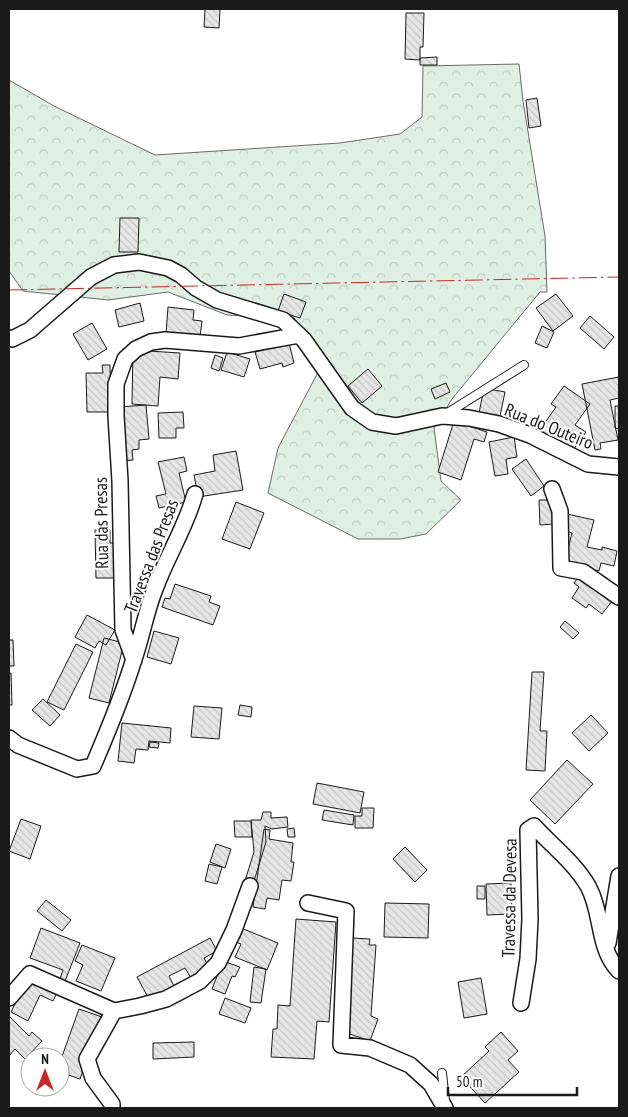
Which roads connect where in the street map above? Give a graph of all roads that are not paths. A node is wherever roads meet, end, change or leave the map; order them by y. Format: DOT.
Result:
graph roads {
  1 [pos="299,335"];
  2 [pos="9,338"];
  3 [pos="524,365"];
  4 [pos="442,416"];
  5 [pos="619,467"];
  6 [pos="552,489"];
  7 [pos="195,494"];
  8 [pos="619,597"];
  9 [pos="134,660"];
  10 [pos="9,738"];
  11 [pos="619,876"];
  12 [pos="250,886"];
  13 [pos="308,903"];
  14 [pos="606,952"];
  15 [pos="619,971"];
  16 [pos="9,998"];
  17 [pos="521,1003"];
  18 [pos="114,1011"];
  19 [pos="442,1073"];
  20 [pos="112,1108"];
  21 [pos="445,1108"];
  1 -- 2 [label="street, Rua do Outeiro"];
  1 -- 4 [label="street, Rua do Outeiro"];
  1 -- 9 [label="street, Rua das Presas"];
  3 -- 4 [label="lane"];
  4 -- 5 [label="street, Rua do Outeiro"];
  6 -- 8 [label="street"];
  7 -- 9 [label="street, Travessa das Presas"];
  9 -- 10 [label="street"];
  11 -- 14 [label="street"];
  12 -- 18 [label="street"];
  13 -- 21 [label="street"];
  14 -- 15 [label="street, Travessa da Devesa"];
  14 -- 17 [label="street, Travessa da Devesa"];
  16 -- 18 [label="street"];
  18 -- 20 [label="street"];
  19 -- 21 [label="lane"];
}
